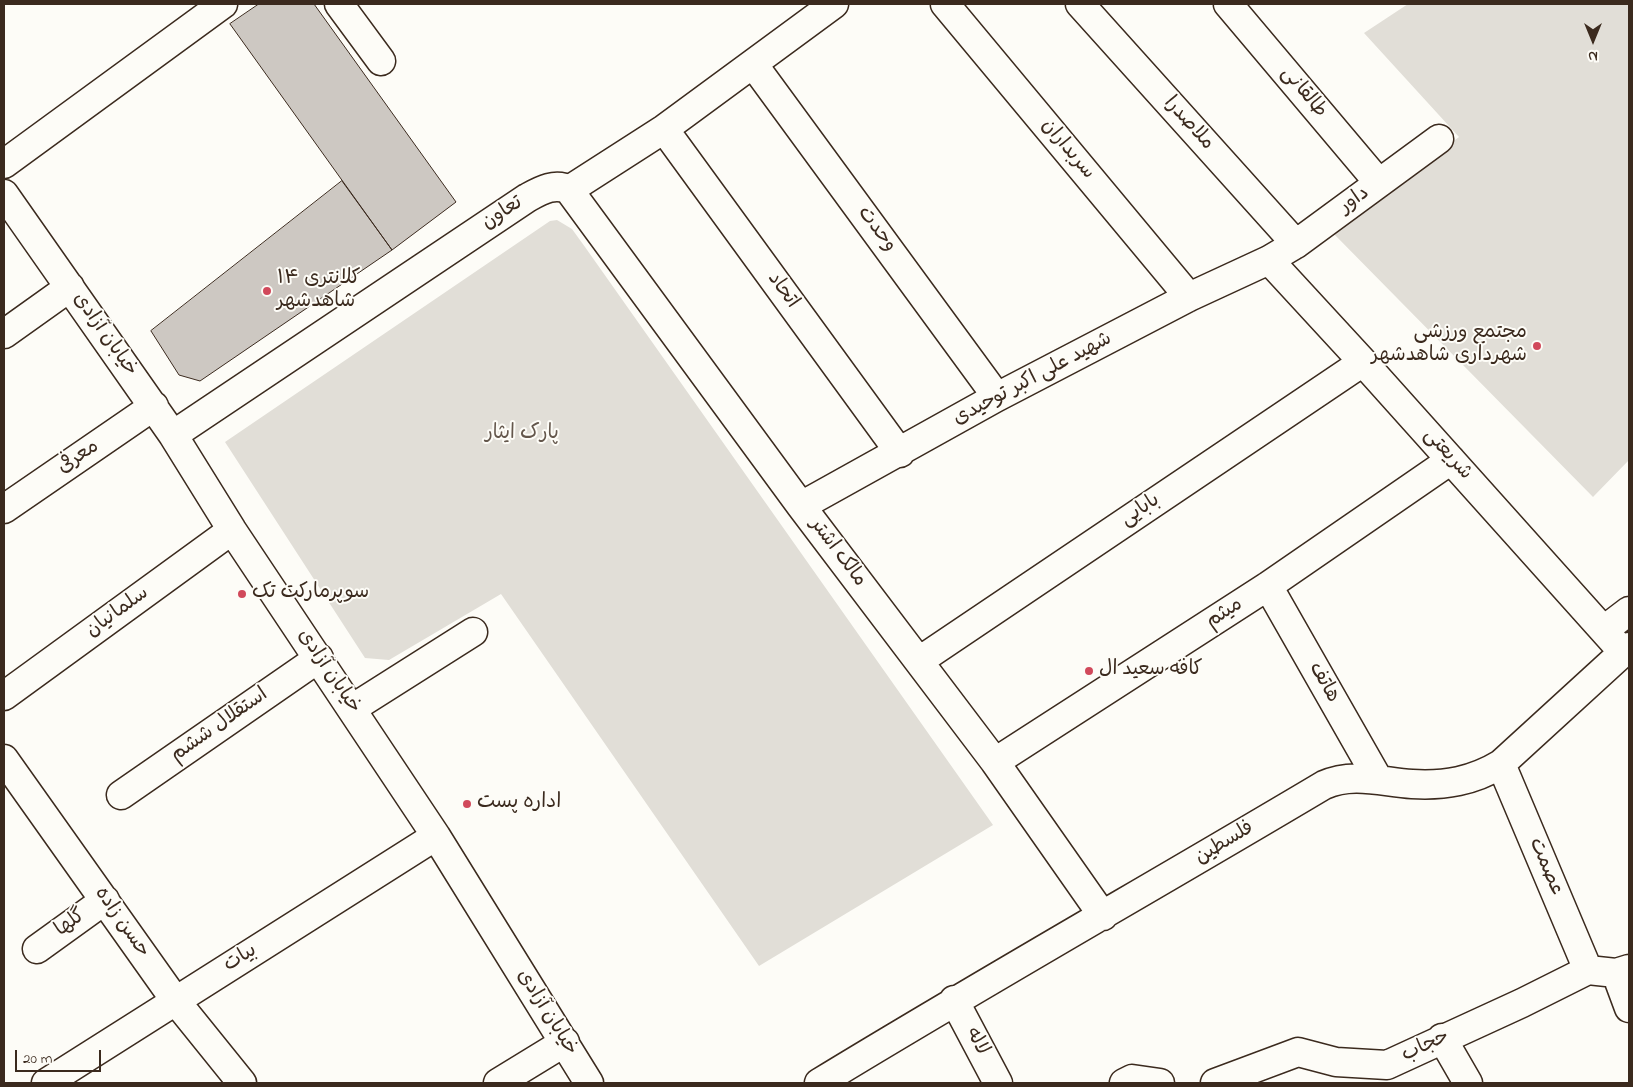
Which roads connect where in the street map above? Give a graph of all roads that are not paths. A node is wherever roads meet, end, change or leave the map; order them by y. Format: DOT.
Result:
graph roads {
  1 [pos="223,4"];
  2 [pos="339,4"];
  3 [pos="834,4"];
  4 [pos="945,4"];
  5 [pos="1080,4"];
  6 [pos="1228,4"];
  7 [pos="382,61"];
  8 [pos="754,64"];
  9 [pos="664,129"];
  10 [pos="1439,139"];
  11 [pos="4,164"];
  12 [pos="1379,183"];
  13 [pos="569,190"];
  14 [pos="4,194"];
  15 [pos="1296,244"];
  16 [pos="1269,260"];
  17 [pos="70,288"];
  18 [pos="1189,297"];
  19 [pos="4,334"];
  20 [pos="1363,362"];
  21 [pos="997,397"];
  22 [pos="154,406"];
  23 [pos="173,435"];
  24 [pos="900,453"];
  25 [pos="1451,460"];
  26 [pos="801,506"];
  27 [pos="4,509"];
  28 [pos="232,530"];
  29 [pos="1268,586"];
  30 [pos="1629,611"];
  31 [pos="1604,630"];
  32 [pos="474,632"];
  33 [pos="1626,649"];
  34 [pos="319,658"];
  35 [pos="918,661"];
  36 [pos="4,696"];
  37 [pos="353,708"];
  38 [pos="4,759"];
  39 [pos="995,762"];
  40 [pos="1502,764"];
  41 [pos="1378,779"];
  42 [pos="11,787"];
  43 [pos="121,795"];
  44 [pos="436,836"];
  45 [pos="105,900"];
  46 [pos="1103,916"];
  47 [pos="37,949"];
  48 [pos="1588,970"];
  49 [pos="1622,971"];
  50 [pos="175,1000"];
  51 [pos="954,1000"];
  52 [pos="1629,1008"];
  53 [pos="1442,1038"];
  54 [pos="565,1042"];
  55 [pos="1130,1082"];
  56 [pos="46,1083"];
  57 [pos="242,1083"];
  58 [pos="498,1083"];
  59 [pos="589,1083"];
  60 [pos="819,1083"];
  61 [pos="998,1083"];
  62 [pos="1160,1083"];
  63 [pos="1215,1083"];
  64 [pos="1468,1083"];
  1 -- 11 [label="street"];
  2 -- 7 [label="street"];
  3 -- 8 [label="street"];
  4 -- 18 [label="street, سربداران"];
  5 -- 15 [label="street, ملاصدرا"];
  6 -- 12 [label="street, طالقانی"];
  8 -- 9 [label="street"];
  8 -- 21 [label="street, وحدت"];
  9 -- 13 [label="street"];
  9 -- 24 [label="street, اتحاد"];
  10 -- 12 [label="street, داور"];
  12 -- 15 [label="street, داور"];
  13 -- 23 [label="street, تعاون"];
  13 -- 26 [label="street, مالک اشتر"];
  14 -- 17 [label="street, خیابان آزادی"];
  15 -- 16 [label="street, داور"];
  16 -- 18 [label="street, شهید علی اکبر توحیدی"];
  16 -- 20 [label="street, شریعتی"];
  17 -- 19 [label="street"];
  17 -- 22 [label="street, خیابان آزادی"];
  18 -- 21 [label="street, شهید علی اکبر توحیدی"];
  20 -- 25 [label="street, شریعتی"];
  20 -- 35 [label="street, بابایی"];
  21 -- 24 [label="street, شهید علی اکبر توحیدی"];
  22 -- 23 [label="street, خیابان آزادی"];
  22 -- 27 [label="street, معرفی"];
  23 -- 28 [label="street, خیابان آزادی"];
  24 -- 26 [label="street, شهید علی اکبر توحیدی"];
  25 -- 29 [label="street, میثم"];
  25 -- 31 [label="street, شریعتی"];
  26 -- 35 [label="street, مالک اشتر"];
  28 -- 34 [label="street, خیابان آزادی"];
  28 -- 36 [label="street, سلمانیان"];
  29 -- 39 [label="street, میثم"];
  29 -- 41 [label="street, هاتف"];
  30 -- 31 [label="street"];
  31 -- 33 [label="street, شریعتی"];
  32 -- 37 [label="street"];
  33 -- 40 [label="street, فلسطین"];
  34 -- 37 [label="street, خیابان آزادی"];
  34 -- 43 [label="street, استقلال ششم"];
  35 -- 39 [label="street, مالک اشتر"];
  37 -- 44 [label="street, خیابان آزادی"];
  38 -- 42 [label="street, حسن زاده"];
  39 -- 46 [label="street, مالک اشتر"];
  40 -- 41 [label="street, فلسطین"];
  40 -- 48 [label="street, عصمت"];
  41 -- 46 [label="street, فلسطین"];
  42 -- 45 [label="street, حسن زاده"];
  44 -- 50 [label="street, بیات"];
  44 -- 54 [label="street, خیابان آزادی"];
  45 -- 47 [label="street, گلها"];
  45 -- 50 [label="street, حسن زاده"];
  46 -- 51 [label="street, فلسطین"];
  48 -- 49 [label="street"];
  48 -- 53 [label="street, حجاب"];
  49 -- 52 [label="street"];
  50 -- 56 [label="street, بیات"];
  50 -- 57 [label="street, حسن زاده"];
  51 -- 60 [label="street, فلسطین"];
  51 -- 61 [label="street, لاله"];
  53 -- 63 [label="street, حجاب"];
  53 -- 64 [label="street"];
  54 -- 58 [label="street"];
  54 -- 59 [label="street, خیابان آزادی"];
  55 -- 62 [label="street"];
}
